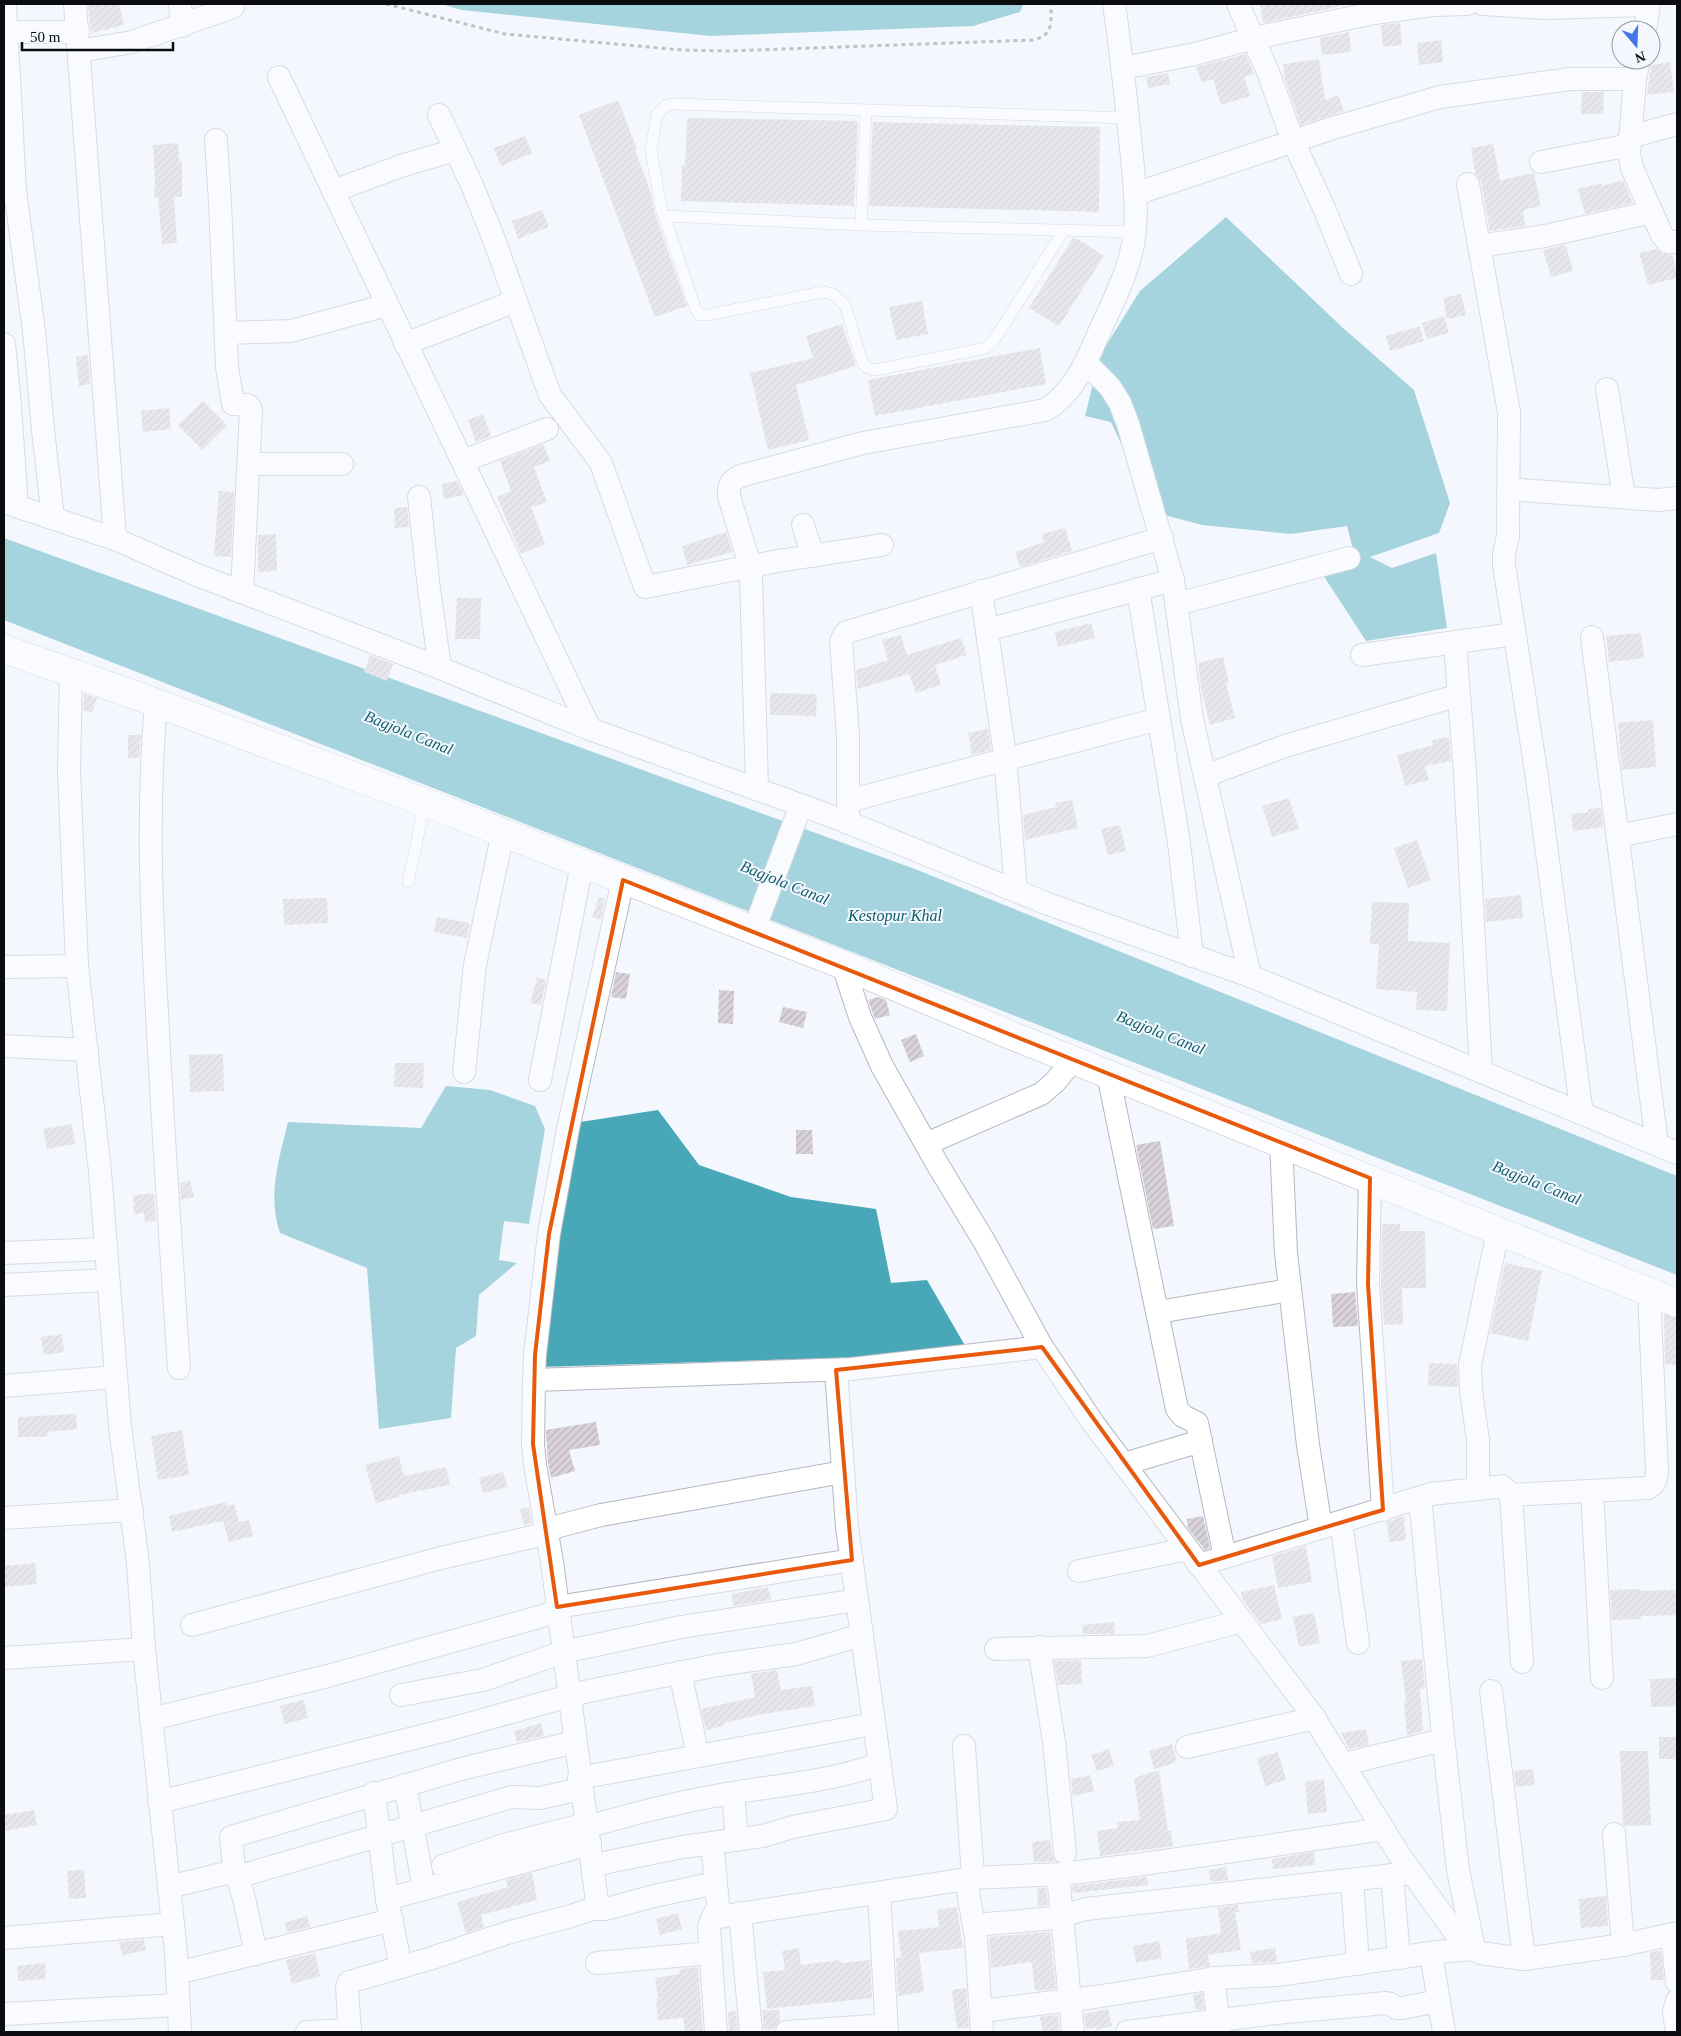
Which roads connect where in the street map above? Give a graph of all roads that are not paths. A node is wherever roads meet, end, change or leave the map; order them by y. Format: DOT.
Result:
graph roads {
  1 [pos="5,4"];
  2 [pos="74,4"];
  3 [pos="1114,4"];
  4 [pos="1238,4"];
  5 [pos="1467,4"];
  6 [pos="1483,4"];
  7 [pos="1648,4"];
  8 [pos="1522,5"];
  9 [pos="1398,6"];
  10 [pos="234,7"];
  11 [pos="181,15"];
  12 [pos="1646,20"];
  13 [pos="6,32"];
  14 [pos="1254,38"];
  15 [pos="78,41"];
  16 [pos="1123,68"];
  17 [pos="1630,70"];
  18 [pos="1637,70"];
  19 [pos="278,77"];
  20 [pos="866,111"];
  21 [pos="440,115"];
  22 [pos="1128,118"];
  23 [pos="1677,124"];
  24 [pos="216,140"];
  25 [pos="1293,141"];
  26 [pos="1630,141"];
  27 [pos="455,150"];
  28 [pos="1541,162"];
  29 [pos="1468,184"];
  30 [pos="333,191"];
  31 [pos="1135,194"];
  32 [pos="1652,212"];
  33 [pos="664,216"];
  34 [pos="862,225"];
  35 [pos="1064,230"];
  36 [pos="1135,232"];
  37 [pos="1677,242"];
  38 [pos="1479,246"];
  39 [pos="1351,274"];
  40 [pos="516,301"];
  41 [pos="386,304"];
  42 [pos="226,333"];
  43 [pos="4,344"];
  44 [pos="405,344"];
  45 [pos="1086,363"];
  46 [pos="1607,389"];
  47 [pos="547,429"];
  48 [pos="462,461"];
  49 [pos="249,464"];
  50 [pos="342,464"];
  51 [pos="1508,489"];
  52 [pos="419,497"];
  53 [pos="1624,497"];
  54 [pos="1677,498"];
  55 [pos="10,504"];
  56 [pos="53,518"];
  57 [pos="803,525"];
  58 [pos="1162,538"];
  59 [pos="115,539"];
  60 [pos="882,545"];
  61 [pos="813,556"];
  62 [pos="1350,558"];
  63 [pos="749,568"];
  64 [pos="1173,580"];
  65 [pos="1138,589"];
  66 [pos="981,591"];
  67 [pos="242,592"];
  68 [pos="1177,604"];
  69 [pos="987,630"];
  70 [pos="1514,634"];
  71 [pos="1592,636"];
  72 [pos="1454,643"];
  73 [pos="4,649"];
  74 [pos="1362,655"];
  75 [pos="440,668"];
  76 [pos="71,673"];
  77 [pos="1459,695"];
  78 [pos="156,703"];
  79 [pos="1159,719"];
  80 [pos="590,729"];
  81 [pos="1006,758"];
  82 [pos="1205,776"];
  83 [pos="756,788"];
  84 [pos="425,802"];
  85 [pos="801,805"];
  86 [pos="848,812"];
  87 [pos="1677,824"];
  88 [pos="503,832"];
  89 [pos="1618,836"];
  90 [pos="582,864"];
  91 [pos="624,880"];
  92 [pos="408,882"];
  93 [pos="1016,891"];
  94 [pos="754,930"];
  95 [pos="1192,956"];
  96 [pos="843,965"];
  97 [pos="77,966"];
  98 [pos="4,967"];
  99 [pos="1250,976"];
  100 [pos="4,1046"];
  101 [pos="87,1050"];
  102 [pos="1072,1060"];
  103 [pos="1481,1071"];
  104 [pos="464,1072"];
  105 [pos="1108,1074"];
  106 [pos="540,1080"];
  107 [pos="1582,1114"];
  108 [pos="1281,1142"];
  109 [pos="926,1144"];
  110 [pos="1657,1144"];
  111 [pos="1677,1153"];
  112 [pos="1370,1178"];
  113 [pos="1498,1231"];
  114 [pos="106,1249"];
  115 [pos="4,1253"];
  116 [pos="108,1280"];
  117 [pos="4,1285"];
  118 [pos="1290,1290"];
  119 [pos="1648,1292"];
  120 [pos="1677,1303"];
  121 [pos="1158,1312"];
  122 [pos="1042,1348"];
  123 [pos="179,1368"];
  124 [pos="836,1370"];
  125 [pos="116,1377"];
  126 [pos="534,1380"];
  127 [pos="4,1386"];
  128 [pos="1201,1441"];
  129 [pos="1124,1464"];
  130 [pos="843,1472"];
  131 [pos="1478,1488"];
  132 [pos="1592,1491"];
  133 [pos="1511,1495"];
  134 [pos="1420,1498"];
  135 [pos="132,1510"];
  136 [pos="1383,1510"];
  137 [pos="4,1518"];
  138 [pos="1331,1525"];
  139 [pos="546,1531"];
  140 [pos="1193,1557"];
  141 [pos="1225,1557"];
  142 [pos="852,1560"];
  143 [pos="1079,1571"];
  144 [pos="857,1600"];
  145 [pos="557,1610"];
  146 [pos="1242,1621"];
  147 [pos="192,1625"];
  148 [pos="862,1634"];
  149 [pos="1358,1643"];
  150 [pos="1039,1647"];
  151 [pos="144,1649"];
  152 [pos="996,1649"];
  153 [pos="563,1652"];
  154 [pos="4,1658"];
  155 [pos="1522,1662"];
  156 [pos="680,1672"];
  157 [pos="1602,1678"];
  158 [pos="1491,1691"];
  159 [pos="401,1695"];
  160 [pos="569,1696"];
  161 [pos="1315,1718"];
  162 [pos="151,1719"];
  163 [pos="873,1724"];
  164 [pos="1443,1740"];
  165 [pos="575,1742"];
  166 [pos="964,1746"];
  167 [pos="1187,1747"];
  168 [pos="698,1756"];
  169 [pos="879,1764"];
  170 [pos="1344,1764"];
  171 [pos="580,1783"];
  172 [pos="405,1784"];
  173 [pos="374,1793"];
  174 [pos="733,1793"];
  175 [pos="159,1802"];
  176 [pos="412,1826"];
  177 [pos="1384,1829"];
  178 [pos="1614,1834"];
  179 [pos="379,1836"];
  180 [pos="589,1840"];
  181 [pos="737,1840"];
  182 [pos="712,1843"];
  183 [pos="1064,1863"];
  184 [pos="443,1866"];
  185 [pos="236,1873"];
  186 [pos="1402,1874"];
  187 [pos="970,1878"];
  188 [pos="1352,1880"];
  189 [pos="716,1883"];
  190 [pos="168,1887"];
  191 [pos="424,1889"];
  192 [pos="879,1893"];
  193 [pos="387,1899"];
  194 [pos="592,1908"];
  195 [pos="740,1913"];
  196 [pos="1062,1916"];
  197 [pos="713,1918"];
  198 [pos="392,1920"];
  199 [pos="173,1924"];
  200 [pos="975,1925"];
  201 [pos="1675,1933"];
  202 [pos="4,1938"];
  203 [pos="1623,1945"];
  204 [pos="1474,1950"];
  205 [pos="710,1953"];
  206 [pos="256,1954"];
  207 [pos="1431,1954"];
  208 [pos="1399,1958"];
  209 [pos="1524,1959"];
  210 [pos="597,1963"];
  211 [pos="1358,1964"];
  212 [pos="400,1967"];
  213 [pos="177,1973"];
  214 [pos="1213,1978"];
  215 [pos="1677,1982"];
  216 [pos="1070,2000"];
  217 [pos="1439,2001"];
  218 [pos="1677,2001"];
  219 [pos="179,2005"];
  220 [pos="4,2014"];
  221 [pos="981,2022"];
  222 [pos="1220,2026"];
  223 [pos="887,2029"];
  224 [pos="350,2031"];
  225 [pos="180,2032"];
  226 [pos="307,2032"];
  227 [pos="716,2032"];
  228 [pos="751,2032"];
  229 [pos="787,2032"];
  230 [pos="1073,2032"];
  231 [pos="1127,2032"];
  232 [pos="1444,2032"];
  233 [pos="1677,2032"];
  1 -- 13 [label="street"];
  2 -- 15 [label="street"];
  3 -- 16 [label="street"];
  4 -- 14 [label="street"];
  5 -- 9 [label="street"];
  6 -- 8 [label="street"];
  7 -- 8 [label="street"];
  7 -- 12 [label="street"];
  9 -- 14 [label="street"];
  10 -- 11 [label="street"];
  11 -- 15 [label="street"];
  13 -- 15 [label="street"];
  13 -- 56 [label="street"];
  14 -- 16 [label="street"];
  14 -- 25 [label="street"];
  15 -- 59 [label="street"];
  16 -- 22 [label="street"];
  17 -- 25 [label="street"];
  18 -- 26 [label="street"];
  19 -- 30 [label="street"];
  20 -- 22 [label="lane"];
  20 -- 33 [label="lane"];
  20 -- 34 [label="lane"];
  21 -- 27 [label="street"];
  22 -- 31 [label="street"];
  23 -- 26 [label="street"];
  24 -- 42 [label="street"];
  25 -- 31 [label="street"];
  25 -- 39 [label="street"];
  26 -- 28 [label="street"];
  26 -- 32 [label="street"];
  27 -- 30 [label="street"];
  27 -- 40 [label="street"];
  29 -- 38 [label="street"];
  30 -- 41 [label="street"];
  31 -- 36 [label="street"];
  32 -- 37 [label="street"];
  32 -- 38 [label="street"];
  33 -- 34 [label="lane"];
  33 -- 35 [label="lane"];
  34 -- 35 [label="lane"];
  35 -- 36 [label="lane"];
  36 -- 45 [label="street"];
  38 -- 51 [label="street"];
  40 -- 44 [label="street"];
  40 -- 63 [label="street"];
  41 -- 42 [label="street"];
  41 -- 44 [label="street"];
  42 -- 49 [label="street"];
  43 -- 55 [label="street"];
  44 -- 48 [label="street"];
  45 -- 58 [label="street"];
  45 -- 63 [label="street"];
  46 -- 53 [label="street"];
  47 -- 48 [label="street"];
  48 -- 80 [label="street"];
  49 -- 50 [label="street"];
  49 -- 67 [label="street"];
  51 -- 53 [label="street"];
  51 -- 70 [label="street"];
  52 -- 75 [label="street"];
  53 -- 54 [label="street"];
  55 -- 56 [label="street"];
  56 -- 59 [label="street"];
  57 -- 61 [label="street"];
  58 -- 64 [label="street"];
  58 -- 66 [label="street"];
  59 -- 67 [label="street"];
  60 -- 61 [label="street"];
  61 -- 63 [label="street"];
  62 -- 68 [label="street"];
  63 -- 83 [label="street"];
  64 -- 65 [label="street"];
  64 -- 68 [label="street"];
  65 -- 69 [label="street"];
  65 -- 79 [label="street"];
  66 -- 69 [label="street"];
  66 -- 86 [label="street"];
  67 -- 75 [label="street"];
  68 -- 82 [label="street"];
  69 -- 81 [label="street"];
  70 -- 72 [label="street"];
  70 -- 107 [label="street"];
  71 -- 89 [label="street"];
  72 -- 74 [label="street"];
  72 -- 77 [label="street"];
  73 -- 76 [label="street"];
  75 -- 80 [label="street"];
  76 -- 78 [label="street"];
  76 -- 97 [label="street"];
  77 -- 82 [label="street"];
  77 -- 103 [label="street"];
  78 -- 84 [label="street"];
  78 -- 123 [label="street"];
  79 -- 81 [label="street"];
  79 -- 95 [label="street"];
  80 -- 83 [label="street"];
  81 -- 86 [label="street"];
  81 -- 93 [label="street"];
  82 -- 99 [label="street"];
  83 -- 85 [label="street"];
  84 -- 88 [label="street"];
  84 -- 92 [label="lane"];
  85 -- 86 [label="street"];
  85 -- 94 [label="street"];
  86 -- 93 [label="street"];
  87 -- 89 [label="street"];
  88 -- 90 [label="street"];
  88 -- 104 [label="street"];
  89 -- 110 [label="street"];
  90 -- 91 [label="street"];
  90 -- 106 [label="street"];
  91 -- 94 [label="street"];
  91 -- 126 [label="street"];
  93 -- 95 [label="street"];
  94 -- 96 [label="street"];
  95 -- 99 [label="street"];
  96 -- 102 [label="street"];
  96 -- 109 [label="street"];
  97 -- 98 [label="street"];
  97 -- 101 [label="street"];
  99 -- 103 [label="street"];
  100 -- 101 [label="street"];
  101 -- 114 [label="street"];
  102 -- 105 [label="street"];
  102 -- 109 [label="street"];
  103 -- 107 [label="street"];
  105 -- 108 [label="street"];
  105 -- 121 [label="street"];
  107 -- 110 [label="street"];
  108 -- 112 [label="street"];
  108 -- 118 [label="street"];
  109 -- 122 [label="street"];
  110 -- 111 [label="street"];
  112 -- 113 [label="street"];
  112 -- 136 [label="street"];
  113 -- 119 [label="street"];
  113 -- 131 [label="street"];
  114 -- 115 [label="street"];
  114 -- 116 [label="street"];
  116 -- 117 [label="street"];
  116 -- 125 [label="street"];
  118 -- 121 [label="street"];
  118 -- 138 [label="street"];
  119 -- 120 [label="street"];
  119 -- 132 [label="street"];
  121 -- 128 [label="street"];
  122 -- 124 [label="street"];
  122 -- 129 [label="street"];
  124 -- 126 [label="street"];
  124 -- 130 [label="street"];
  125 -- 127 [label="street"];
  125 -- 135 [label="street"];
  126 -- 139 [label="street"];
  128 -- 129 [label="street"];
  128 -- 141 [label="street"];
  129 -- 140 [label="street"];
  130 -- 139 [label="street"];
  130 -- 142 [label="street"];
  131 -- 133 [label="street"];
  131 -- 134 [label="street"];
  132 -- 133 [label="street"];
  132 -- 157 [label="street"];
  133 -- 155 [label="street"];
  134 -- 136 [label="street"];
  134 -- 164 [label="street"];
  135 -- 137 [label="street"];
  135 -- 151 [label="street"];
  136 -- 138 [label="street"];
  138 -- 141 [label="street"];
  138 -- 149 [label="street"];
  139 -- 145 [label="street"];
  139 -- 147 [label="street"];
  140 -- 141 [label="street"];
  140 -- 143 [label="street"];
  140 -- 146 [label="street"];
  142 -- 144 [label="street"];
  142 -- 145 [label="street"];
  144 -- 148 [label="street"];
  144 -- 153 [label="street"];
  145 -- 153 [label="street"];
  145 -- 162 [label="street"];
  146 -- 150 [label="street"];
  146 -- 161 [label="street"];
  148 -- 156 [label="street"];
  148 -- 163 [label="street"];
  150 -- 152 [label="street"];
  150 -- 183 [label="street"];
  151 -- 154 [label="street"];
  151 -- 162 [label="street"];
  153 -- 159 [label="street"];
  153 -- 160 [label="street"];
  156 -- 160 [label="street"];
  156 -- 168 [label="street"];
  158 -- 209 [label="street"];
  160 -- 165 [label="street"];
  160 -- 175 [label="street"];
  161 -- 167 [label="street"];
  161 -- 170 [label="street"];
  162 -- 175 [label="street"];
  163 -- 168 [label="street"];
  163 -- 169 [label="street"];
  164 -- 170 [label="street"];
  164 -- 204 [label="street"];
  165 -- 171 [label="street"];
  165 -- 172 [label="street"];
  166 -- 187 [label="street"];
  168 -- 171 [label="street"];
  169 -- 174 [label="street"];
  169 -- 181 [label="street"];
  170 -- 177 [label="street"];
  171 -- 176 [label="street"];
  171 -- 180 [label="street"];
  172 -- 173 [label="street"];
  172 -- 176 [label="street"];
  173 -- 179 [label="street"];
  173 -- 185 [label="street"];
  174 -- 180 [label="street"];
  174 -- 181 [label="street"];
  175 -- 190 [label="street"];
  176 -- 179 [label="street"];
  176 -- 191 [label="street"];
  177 -- 183 [label="street"];
  177 -- 186 [label="street"];
  178 -- 203 [label="street"];
  179 -- 185 [label="street"];
  179 -- 193 [label="street"];
  180 -- 182 [label="street"];
  180 -- 184 [label="street"];
  180 -- 191 [label="street"];
  180 -- 194 [label="street"];
  181 -- 182 [label="street"];
  182 -- 189 [label="street"];
  183 -- 187 [label="street"];
  183 -- 196 [label="street"];
  185 -- 190 [label="street"];
  185 -- 206 [label="street"];
  186 -- 188 [label="street"];
  186 -- 204 [label="street"];
  186 -- 208 [label="street"];
  187 -- 192 [label="street"];
  187 -- 200 [label="street"];
  188 -- 196 [label="street"];
  188 -- 211 [label="street"];
  189 -- 194 [label="street"];
  189 -- 197 [label="street"];
  190 -- 199 [label="street"];
  191 -- 193 [label="street"];
  192 -- 195 [label="street"];
  192 -- 223 [label="street"];
  193 -- 198 [label="street"];
  194 -- 212 [label="street"];
  195 -- 197 [label="street"];
  195 -- 228 [label="street"];
  196 -- 200 [label="street"];
  196 -- 216 [label="street"];
  197 -- 205 [label="street"];
  198 -- 206 [label="street"];
  198 -- 212 [label="street"];
  199 -- 202 [label="street"];
  199 -- 213 [label="street"];
  200 -- 221 [label="street"];
  201 -- 203 [label="street"];
  201 -- 215 [label="street"];
  203 -- 209 [label="street"];
  204 -- 207 [label="street"];
  204 -- 209 [label="street"];
  205 -- 210 [label="street"];
  205 -- 227 [label="street"];
  206 -- 213 [label="street"];
  207 -- 208 [label="street"];
  207 -- 217 [label="street"];
  208 -- 211 [label="street"];
  211 -- 214 [label="street"];
  212 -- 224 [label="street"];
  213 -- 219 [label="street"];
  214 -- 216 [label="street"];
  214 -- 222 [label="street"];
  216 -- 221 [label="street"];
  216 -- 230 [label="street"];
  217 -- 222 [label="street"];
  217 -- 232 [label="street"];
  218 -- 233 [label="street"];
  219 -- 220 [label="street"];
  219 -- 225 [label="street"];
  222 -- 231 [label="street"];
  223 -- 229 [label="street"];
  224 -- 226 [label="street"];
}
